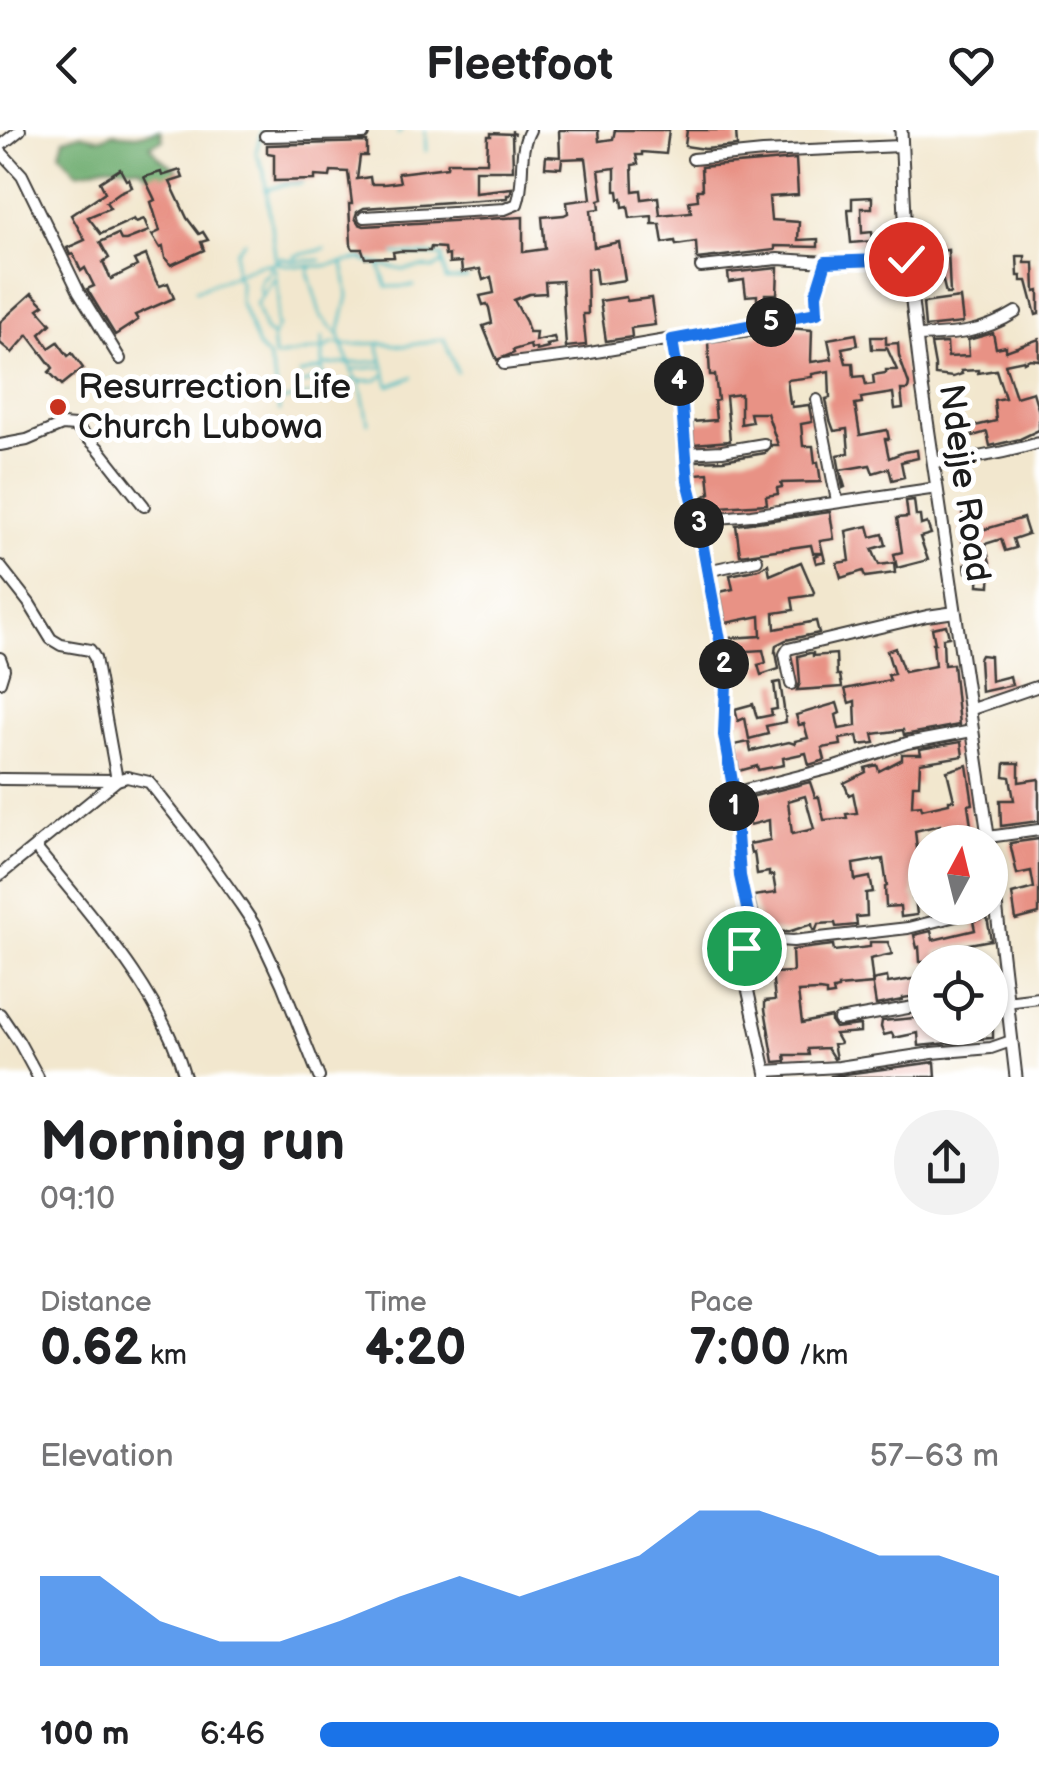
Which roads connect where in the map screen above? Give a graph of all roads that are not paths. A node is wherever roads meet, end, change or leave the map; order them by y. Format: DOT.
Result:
graph roads {
  1 [pos="20,130"];
  2 [pos="364,130"];
  3 [pos="530,130"];
  4 [pos="900,130"];
  5 [pos="265,136"];
  6 [pos="901,146"];
  7 [pos="0,148"];
  8 [pos="693,158"];
  9 [pos="364,218"];
  10 [pos="906,259"];
  11 [pos="826,262"];
  12 [pos="700,267"];
  13 [pos="1016,312"];
  14 [pos="916,336"];
  15 [pos="672,340"];
  16 [pos="120,358"];
  17 [pos="504,364"];
  18 [pos="817,400"];
  19 [pos="1039,443"];
  20 [pos="764,444"];
  21 [pos="0,445"];
  22 [pos="686,453"];
  23 [pos="934,462"];
  24 [pos="937,488"];
  25 [pos="837,501"];
  26 [pos="144,506"];
  27 [pos="698,520"];
  28 [pos="756,560"];
  29 [pos="0,566"];
  30 [pos="707,571"];
  31 [pos="954,612"];
  32 [pos="0,658"];
  33 [pos="0,682"];
  34 [pos="791,684"];
  35 [pos="1039,686"];
  36 [pos="969,710"];
  37 [pos="972,730"];
  38 [pos="0,779"];
  39 [pos="117,780"];
  40 [pos="734,793"];
  41 [pos="986,825"];
  42 [pos="1039,830"];
  43 [pos="1008,836"];
  44 [pos="36,847"];
  45 [pos="0,875"];
  46 [pos="920,925"];
  47 [pos="748,938"];
  48 [pos="1039,998"];
  49 [pos="1008,1002"];
  50 [pos="908,1008"];
  51 [pos="0,1014"];
  52 [pos="1008,1015"];
  53 [pos="839,1020"];
  54 [pos="1012,1040"];
  55 [pos="766,1074"];
  56 [pos="38,1077"];
  57 [pos="185,1077"];
  58 [pos="320,1077"];
  59 [pos="1016,1077"];
  1 -- 7 [label="street"];
  2 -- 5 [label="street"];
  3 -- 9 [label="street"];
  4 -- 6 [label="street, Ndejje Road"];
  6 -- 8 [label="street"];
  6 -- 10 [label="street, Ndejje Road"];
  7 -- 16 [label="street"];
  10 -- 11 [label="street"];
  10 -- 14 [label="street, Ndejje Road"];
  11 -- 12 [label="street"];
  11 -- 15 [label="street"];
  13 -- 14 [label="street"];
  14 -- 23 [label="street, Ndejje Road"];
  15 -- 17 [label="street"];
  15 -- 22 [label="street"];
  18 -- 25 [label="street"];
  19 -- 23 [label="street"];
  20 -- 22 [label="street"];
  21 -- 26 [label="street"];
  22 -- 27 [label="street"];
  23 -- 24 [label="street, Ndejje Road"];
  24 -- 25 [label="street"];
  24 -- 31 [label="street, Ndejje Road"];
  25 -- 27 [label="street"];
  27 -- 30 [label="street"];
  28 -- 30 [label="street"];
  29 -- 39 [label="street"];
  30 -- 40 [label="street"];
  31 -- 34 [label="street"];
  31 -- 36 [label="street, Ndejje Road"];
  32 -- 33 [label="street"];
  35 -- 36 [label="street"];
  36 -- 37 [label="street, Ndejje Road"];
  37 -- 40 [label="street"];
  37 -- 41 [label="street, Ndejje Road"];
  38 -- 39 [label="street"];
  39 -- 44 [label="street"];
  39 -- 58 [label="street"];
  40 -- 47 [label="street"];
  42 -- 43 [label="street"];
  44 -- 45 [label="street"];
  44 -- 57 [label="street"];
  46 -- 47 [label="street"];
  47 -- 55 [label="street"];
  48 -- 49 [label="street"];
  50 -- 53 [label="street"];
  51 -- 56 [label="street"];
  52 -- 54 [label="street"];
  54 -- 55 [label="street"];
  54 -- 59 [label="street"];
}
